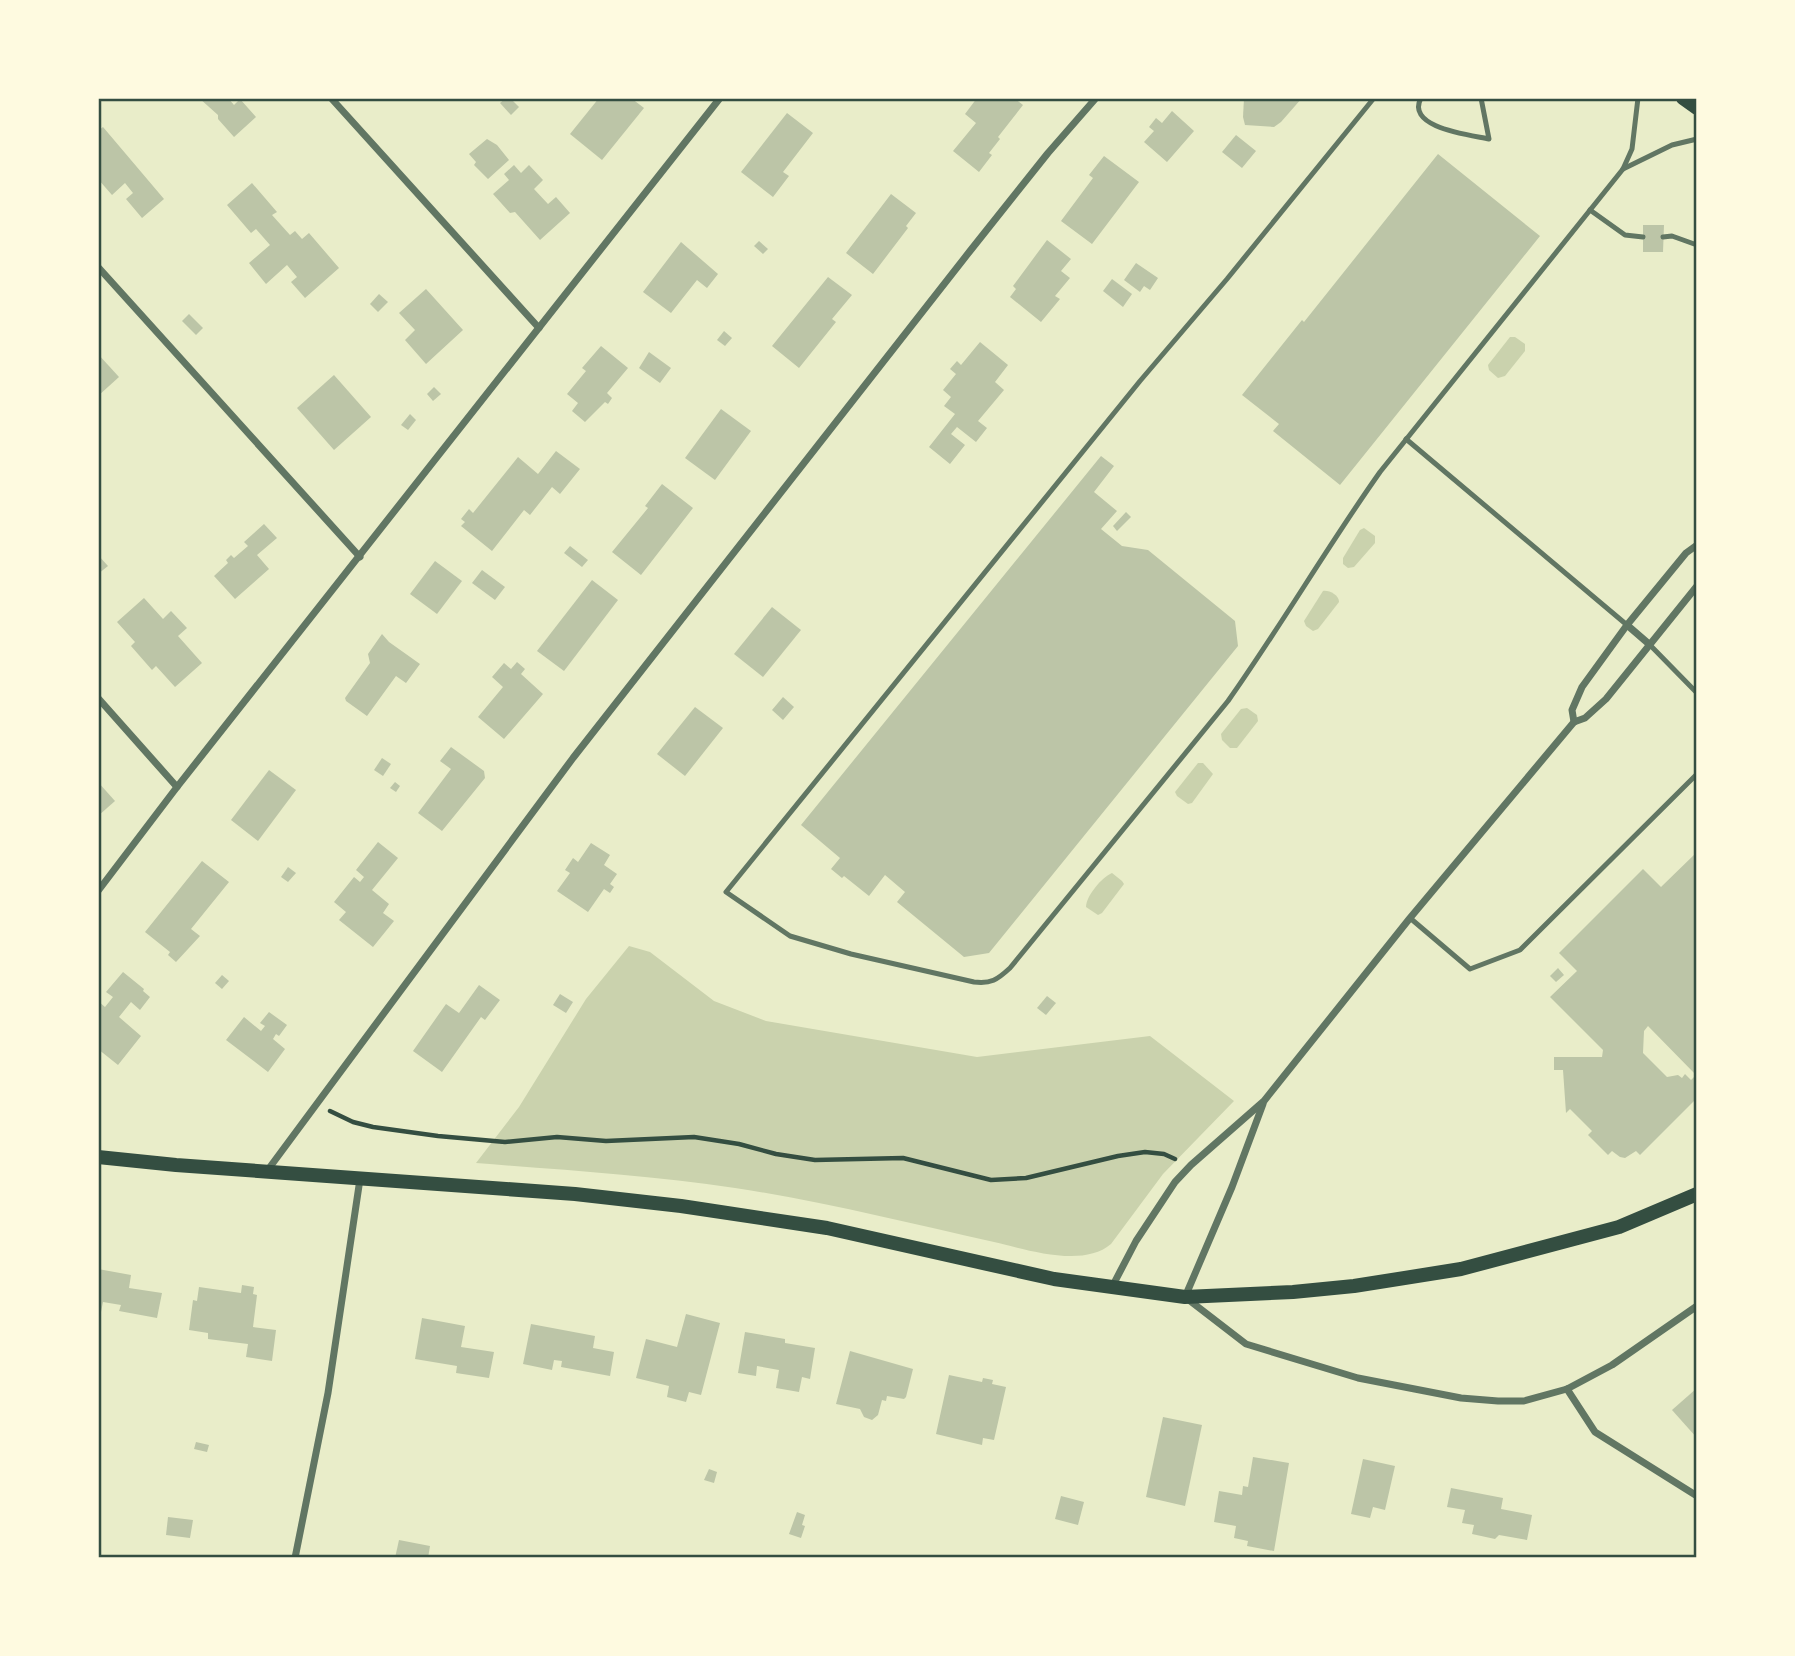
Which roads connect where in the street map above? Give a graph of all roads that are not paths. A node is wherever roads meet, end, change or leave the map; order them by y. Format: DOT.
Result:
graph roads {
  1 [pos="331,98"];
  2 [pos="1096,98"];
  3 [pos="1374,98"];
  4 [pos="1421,98"];
  5 [pos="1481,98"];
  6 [pos="1638,98"];
  7 [pos="1683,98"];
  8 [pos="717,99"];
  9 [pos="1697,108"];
  10 [pos="1697,139"];
  11 [pos="1623,169"];
  12 [pos="1590,210"];
  13 [pos="1643,237"];
  14 [pos="1663,237"];
  15 [pos="1697,245"];
  16 [pos="98,267"];
  17 [pos="539,328"];
  18 [pos="1406,439"];
  19 [pos="1697,545"];
  20 [pos="360,557"];
  21 [pos="1697,586"];
  22 [pos="1627,625"];
  23 [pos="1649,644"];
  24 [pos="1697,693"];
  25 [pos="98,698"];
  26 [pos="1574,722"];
  27 [pos="1697,774"];
  28 [pos="177,787"];
  29 [pos="98,891"];
  30 [pos="1410,918"];
  31 [pos="1264,1101"];
  32 [pos="98,1157"];
  33 [pos="267,1171"];
  34 [pos="360,1179"];
  35 [pos="1697,1194"];
  36 [pos="1112,1288"];
  37 [pos="1185,1297"];
  38 [pos="1697,1307"];
  39 [pos="1567,1389"];
  40 [pos="1697,1496"];
  41 [pos="295,1558"];
  1 -- 17 [label="street"];
  2 -- 33 [label="street"];
  3 -- 18 [label="lane"];
  4 -- 5 [label="lane"];
  6 -- 11 [label="lane"];
  7 -- 9 [label="main road"];
  8 -- 17 [label="street"];
  10 -- 11 [label="lane"];
  11 -- 12 [label="lane"];
  12 -- 13 [label="lane"];
  12 -- 18 [label="lane"];
  14 -- 15 [label="lane"];
  16 -- 20 [label="street"];
  17 -- 20 [label="street"];
  18 -- 22 [label="lane"];
  19 -- 22 [label="street"];
  20 -- 28 [label="street"];
  21 -- 23 [label="street"];
  22 -- 23 [label="street"];
  22 -- 26 [label="street"];
  23 -- 24 [label="lane"];
  23 -- 26 [label="street"];
  25 -- 28 [label="street"];
  26 -- 30 [label="street"];
  27 -- 30 [label="lane"];
  28 -- 29 [label="street"];
  30 -- 31 [label="street"];
  31 -- 36 [label="street"];
  31 -- 37 [label="street"];
  32 -- 33 [label="main road"];
  33 -- 34 [label="main road"];
  34 -- 36 [label="main road"];
  34 -- 41 [label="street"];
  35 -- 37 [label="main road"];
  36 -- 37 [label="main road"];
  37 -- 39 [label="street"];
  38 -- 39 [label="street"];
  39 -- 40 [label="street"];
}
